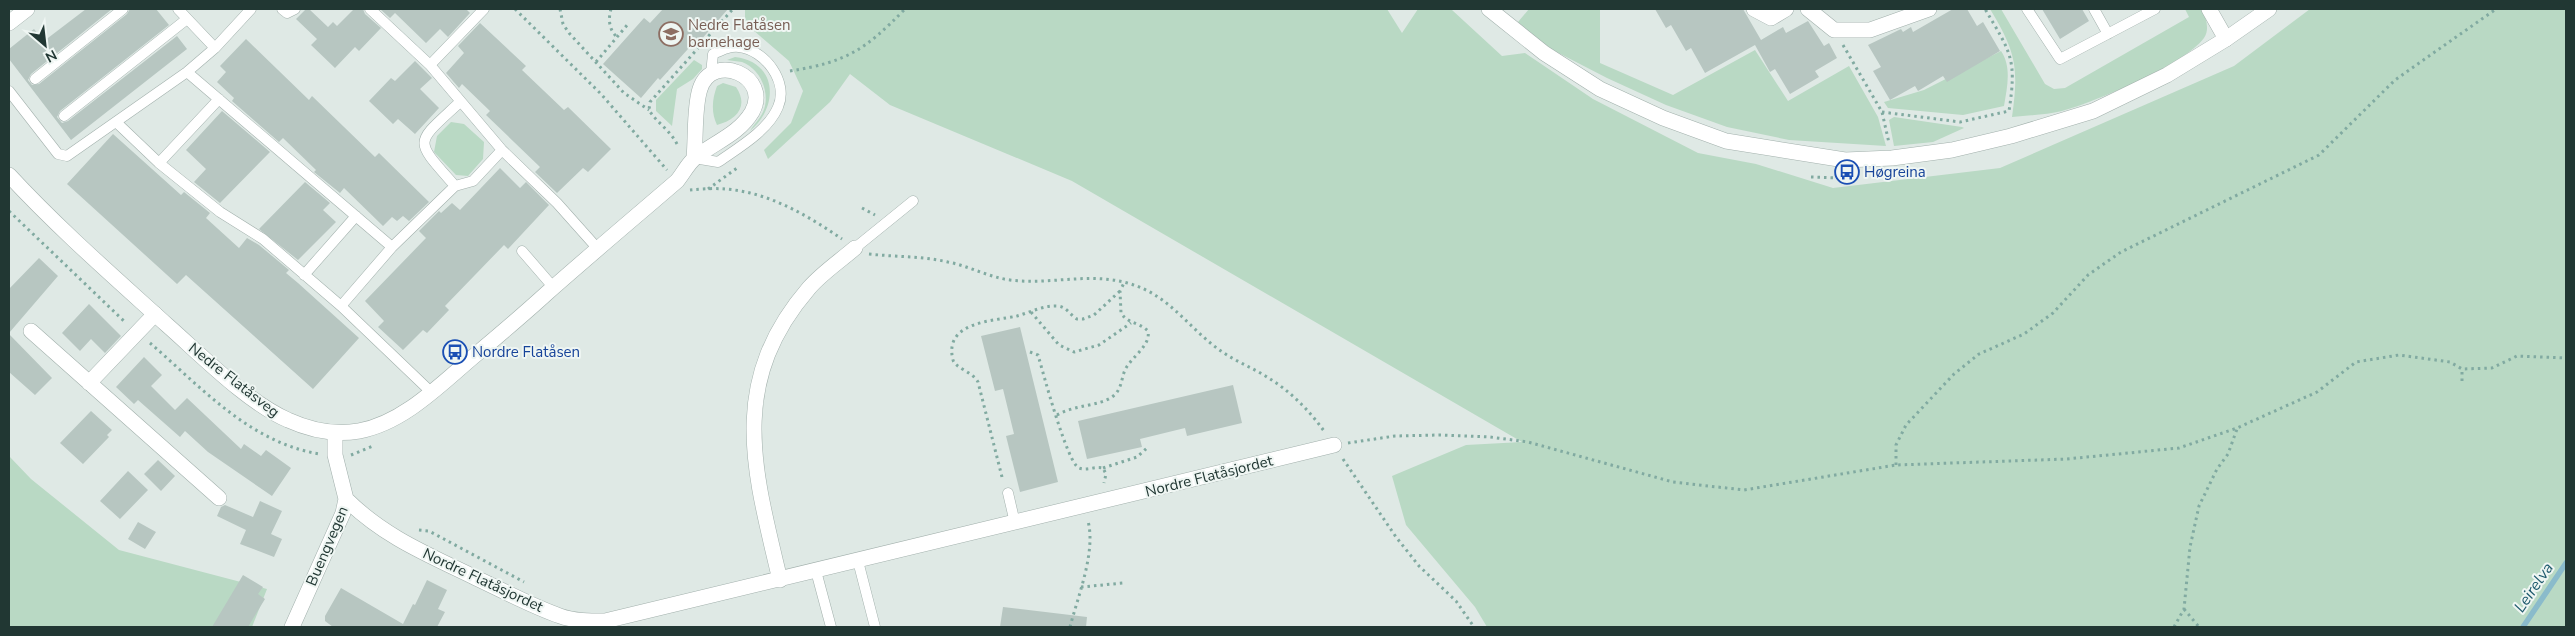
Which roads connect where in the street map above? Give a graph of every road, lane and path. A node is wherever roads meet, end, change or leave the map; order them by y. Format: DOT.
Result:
graph roads {
  1 [pos="27,9"];
  2 [pos="123,9"];
  3 [pos="178,9"];
  4 [pos="251,9"];
  5 [pos="282,9"];
  6 [pos="294,9"];
  7 [pos="370,9"];
  8 [pos="484,9"];
  9 [pos="514,9"];
  10 [pos="560,9"];
  11 [pos="611,9"];
  12 [pos="733,9"];
  13 [pos="905,9"];
  14 [pos="1489,9"];
  15 [pos="1754,9"];
  16 [pos="1786,9"];
  17 [pos="1808,9"];
  18 [pos="1929,9"];
  19 [pos="1985,9"];
  20 [pos="2027,9"];
  21 [pos="2094,9"];
  22 [pos="2155,9"];
  23 [pos="2208,9"];
  24 [pos="2268,9"];
  25 [pos="2496,9"];
  26 [pos="187,19"];
  27 [pos="9,23"];
  28 [pos="628,24"];
  29 [pos="1834,30"];
  30 [pos="2108,34"];
  31 [pos="616,37"];
  32 [pos="2226,39"];
  33 [pos="702,44"];
  34 [pos="215,48"];
  35 [pos="713,54"];
  36 [pos="596,62"];
  37 [pos="430,65"];
  38 [pos="187,72"];
  39 [pos="789,72"];
  40 [pos="711,74"];
  41 [pos="35,79"];
  42 [pos="9,91"];
  43 [pos="219,99"];
  44 [pos="460,102"];
  45 [pos="648,110"];
  46 [pos="1882,112"];
  47 [pos="64,116"];
  48 [pos="116,122"];
  49 [pos="502,150"];
  50 [pos="677,152"];
  51 [pos="694,158"];
  52 [pos="1892,158"];
  53 [pos="159,163"];
  54 [pos="673,165"];
  55 [pos="9,174"];
  56 [pos="673,176"];
  57 [pos="1811,177"];
  58 [pos="1850,178"];
  59 [pos="455,186"];
  60 [pos="913,202"];
  61 [pos="356,216"];
  62 [pos="392,247"];
  63 [pos="855,248"];
  64 [pos="598,249"];
  65 [pos="522,251"];
  66 [pos="304,274"];
  67 [pos="1124,283"];
  68 [pos="554,288"];
  69 [pos="1120,291"];
  70 [pos="341,306"];
  71 [pos="1031,312"];
  72 [pos="155,314"];
  73 [pos="1131,323"];
  74 [pos="31,331"];
  75 [pos="1030,352"];
  76 [pos="2566,358"];
  77 [pos="2462,368"];
  78 [pos="2462,381"];
  79 [pos="88,383"];
  80 [pos="431,392"];
  81 [pos="1057,415"];
  82 [pos="2237,428"];
  83 [pos="335,433"];
  84 [pos="1334,445"];
  85 [pos="1147,448"];
  86 [pos="318,454"];
  87 [pos="352,455"];
  88 [pos="320,461"];
  89 [pos="351,462"];
  90 [pos="1896,465"];
  91 [pos="1102,468"];
  92 [pos="1002,477"];
  93 [pos="1008,493"];
  94 [pos="219,498"];
  95 [pos="346,500"];
  96 [pos="1112,500"];
  97 [pos="1084,507"];
  98 [pos="1015,523"];
  99 [pos="409,530"];
  100 [pos="858,561"];
  101 [pos="816,571"];
  102 [pos="780,580"];
  103 [pos="1123,583"];
  104 [pos="527,586"];
  105 [pos="1081,587"];
  106 [pos="2184,609"];
  107 [pos="292,627"];
  108 [pos="830,627"];
  109 [pos="875,627"];
  110 [pos="1070,627"];
  111 [pos="1474,627"];
  112 [pos="2174,627"];
  113 [pos="2199,627"];
  1 -- 27 [label="street"];
  2 -- 41 [label="lane"];
  3 -- 26 [label="lane"];
  4 -- 34 [label="lane"];
  5 -- 6 [label="lane"];
  7 -- 37 [label="lane"];
  8 -- 37 [label="lane"];
  9 -- 56 [label="path"];
  10 -- 36 [label="path"];
  11 -- 31 [label="path"];
  12 -- 33 [label="path"];
  13 -- 39 [label="path"];
  14 -- 52 [label="street"];
  15 -- 16 [label="street"];
  17 -- 29 [label="street"];
  18 -- 29 [label="street"];
  19 -- 46 [label="path"];
  20 -- 30 [label="lane"];
  21 -- 30 [label="lane"];
  22 -- 30 [label="lane"];
  23 -- 32 [label="street"];
  24 -- 32 [label="street"];
  25 -- 90 [label="path"];
  26 -- 34 [label="lane"];
  26 -- 47 [label="lane"];
  28 -- 31 [label="path"];
  29 -- 46 [label="path"];
  31 -- 36 [label="path"];
  32 -- 52 [label="street"];
  33 -- 35 [label="path"];
  33 -- 45 [label="path"];
  34 -- 38 [label="lane"];
  35 -- 40 [label="lane"];
  35 -- 51 [label="lane"];
  36 -- 45 [label="path"];
  37 -- 44 [label="lane"];
  38 -- 43 [label="lane"];
  38 -- 48 [label="lane"];
  40 -- 51 [label="street"];
  40 -- 51 [label="street, Nedre Flatåsveg"];
  42 -- 48 [label="lane"];
  43 -- 53 [label="lane"];
  43 -- 61 [label="lane"];
  44 -- 49 [label="lane"];
  44 -- 59 [label="lane"];
  45 -- 50 [label="path"];
  46 -- 52 [label="path"];
  48 -- 53 [label="lane"];
  49 -- 59 [label="lane"];
  49 -- 64 [label="lane"];
  51 -- 56 [label="street, Nedre Flatåsveg"];
  53 -- 66 [label="lane"];
  54 -- 56 [label="path"];
  55 -- 72 [label="street, Nedre Flatåsveg"];
  56 -- 63 [label="path"];
  56 -- 64 [label="street, Nedre Flatåsveg"];
  57 -- 58 [label="path"];
  59 -- 62 [label="lane"];
  60 -- 63 [label="lane"];
  61 -- 62 [label="lane"];
  61 -- 66 [label="lane"];
  62 -- 70 [label="lane"];
  63 -- 67 [label="path"];
  63 -- 102 [label="street"];
  64 -- 68 [label="street, Nedre Flatåsveg"];
  65 -- 68 [label="lane"];
  66 -- 70 [label="lane"];
  67 -- 69 [label="path"];
  67 -- 84 [label="path"];
  68 -- 80 [label="street, Nedre Flatåsveg"];
  69 -- 71 [label="path"];
  69 -- 73 [label="path"];
  70 -- 80 [label="lane"];
  71 -- 73 [label="path"];
  71 -- 92 [label="path"];
  72 -- 79 [label="street"];
  72 -- 83 [label="street, Nedre Flatåsveg"];
  73 -- 81 [label="path"];
  74 -- 79 [label="street"];
  75 -- 81 [label="path"];
  76 -- 77 [label="path"];
  77 -- 78 [label="path"];
  77 -- 82 [label="path"];
  79 -- 94 [label="street"];
  80 -- 83 [label="street, Nedre Flatåsveg"];
  81 -- 91 [label="path"];
  82 -- 90 [label="path"];
  82 -- 106 [label="path"];
  83 -- 95 [label="street, Buengvegen"];
  84 -- 90 [label="path"];
  84 -- 96 [label="street, Nordre Flatåsjordet"];
  84 -- 111 [label="path"];
  85 -- 91 [label="path"];
  86 -- 88 [label="path"];
  87 -- 89 [label="path"];
  91 -- 96 [label="path"];
  93 -- 98 [label="lane"];
  95 -- 102 [label="street, Nordre Flatåsjordet"];
  95 -- 107 [label="street, Buengvegen"];
  96 -- 97 [label="street, Nordre Flatåsjordet"];
  97 -- 98 [label="street, Nordre Flatåsjordet"];
  97 -- 105 [label="path"];
  98 -- 100 [label="street, Nordre Flatåsjordet"];
  99 -- 104 [label="path"];
  100 -- 101 [label="street, Nordre Flatåsjordet"];
  100 -- 109 [label="lane"];
  101 -- 102 [label="street, Nordre Flatåsjordet"];
  101 -- 108 [label="lane"];
  103 -- 105 [label="path"];
  105 -- 110 [label="path"];
  106 -- 112 [label="path"];
  106 -- 113 [label="path"];
}
